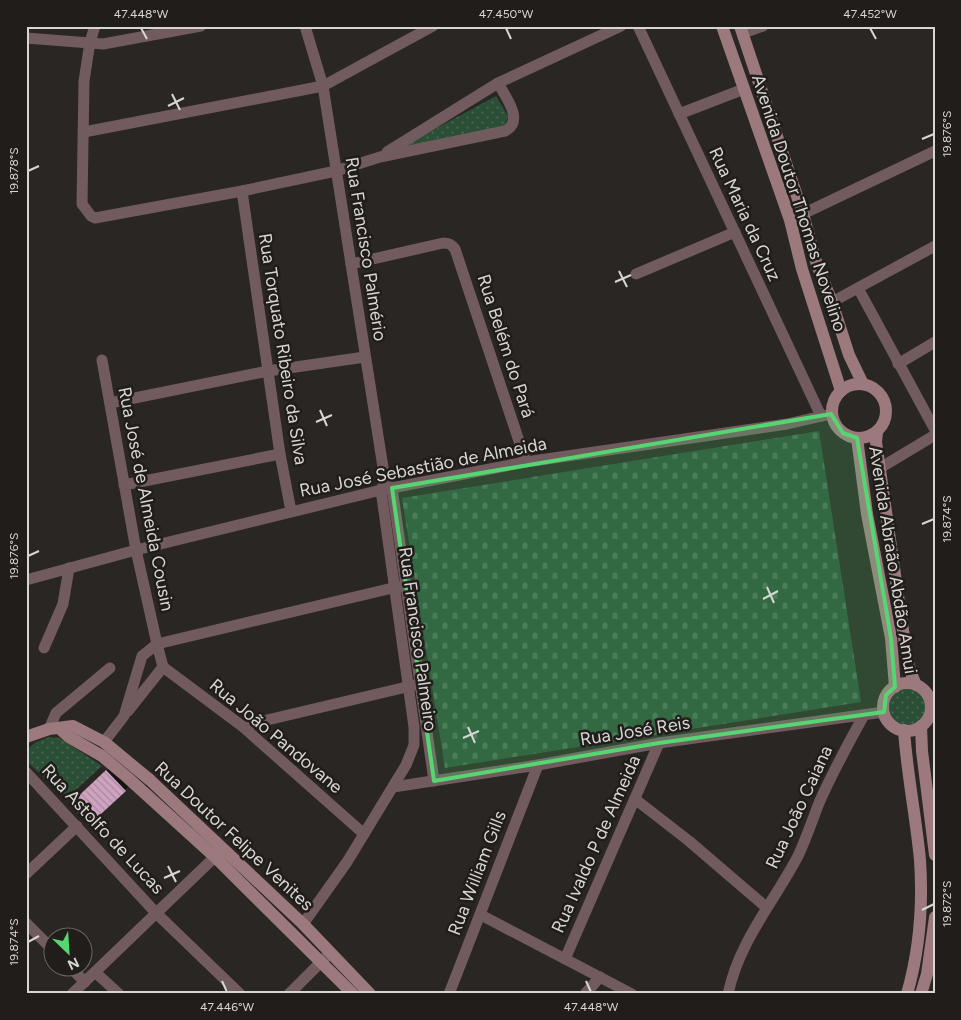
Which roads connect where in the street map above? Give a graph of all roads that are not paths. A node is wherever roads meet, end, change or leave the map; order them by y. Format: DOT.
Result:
graph roads {
  1 [pos="95,26"];
  2 [pos="201,26"];
  3 [pos="305,26"];
  4 [pos="433,26"];
  5 [pos="621,26"];
  6 [pos="638,26"];
  7 [pos="722,26"];
  8 [pos="763,26"];
  9 [pos="741,30"];
  10 [pos="26,38"];
  11 [pos="90,42"];
  12 [pos="498,83"];
  13 [pos="323,86"];
  14 [pos="744,90"];
  15 [pos="679,114"];
  16 [pos="84,132"];
  17 [pos="935,151"];
  18 [pos="380,157"];
  19 [pos="336,171"];
  20 [pos="242,191"];
  21 [pos="804,214"];
  22 [pos="790,220"];
  23 [pos="735,232"];
  24 [pos="935,246"];
  25 [pos="351,264"];
  26 [pos="636,274"];
  27 [pos="858,288"];
  28 [pos="832,302"];
  29 [pos="935,342"];
  30 [pos="365,357"];
  31 [pos="102,360"];
  32 [pos="898,364"];
  33 [pos="268,371"];
  34 [pos="863,384"];
  35 [pos="841,391"];
  36 [pos="110,403"];
  37 [pos="826,415"];
  38 [pos="935,430"];
  39 [pos="877,432"];
  40 [pos="935,435"];
  41 [pos="857,438"];
  42 [pos="280,454"];
  43 [pos="526,462"];
  44 [pos="880,468"];
  45 [pos="124,485"];
  46 [pos="386,486"];
  47 [pos="291,511"];
  48 [pos="136,550"];
  49 [pos="69,568"];
  50 [pos="26,580"];
  51 [pos="400,586"];
  52 [pos="157,644"];
  53 [pos="44,648"];
  54 [pos="163,667"];
  55 [pos="110,668"];
  56 [pos="414,685"];
  57 [pos="894,687"];
  58 [pos="926,688"];
  59 [pos="933,704"];
  60 [pos="884,712"];
  61 [pos="864,715"];
  62 [pos="124,716"];
  63 [pos="242,726"];
  64 [pos="921,726"];
  65 [pos="54,729"];
  66 [pos="904,730"];
  67 [pos="26,737"];
  68 [pos="104,742"];
  69 [pos="659,743"];
  70 [pos="428,744"];
  71 [pos="414,745"];
  72 [pos="538,765"];
  73 [pos="26,772"];
  74 [pos="434,781"];
  75 [pos="393,787"];
  76 [pos="635,799"];
  77 [pos="77,826"];
  78 [pos="364,834"];
  79 [pos="219,854"];
  80 [pos="935,855"];
  81 [pos="26,874"];
  82 [pos="766,907"];
  83 [pos="156,913"];
  84 [pos="481,915"];
  85 [pos="935,917"];
  86 [pos="26,923"];
  87 [pos="303,924"];
  88 [pos="42,940"];
  89 [pos="326,957"];
  90 [pos="565,959"];
  91 [pos="95,972"];
  92 [pos="600,977"];
  93 [pos="81,978"];
  94 [pos="85,982"];
  95 [pos="72,994"];
  96 [pos="118,994"];
  97 [pos="240,994"];
  98 [pos="289,994"];
  99 [pos="353,994"];
  100 [pos="370,994"];
  101 [pos="449,994"];
  102 [pos="585,994"];
  103 [pos="632,994"];
  104 [pos="728,994"];
  105 [pos="907,994"];
  106 [pos="921,994"];
  1 -- 11 [label="street"];
  2 -- 11 [label="street"];
  3 -- 13 [label="street, Rua Francisco Palmério"];
  4 -- 13 [label="street"];
  5 -- 12 [label="street"];
  6 -- 15 [label="street, Rua Maria da Cruz"];
  7 -- 14 [label="main road, Avenida Doutor Thomas Novelino"];
  8 -- 9 [label="street"];
  9 -- 21 [label="main road, Avenida Doutor Thomas Novelino"];
  10 -- 11 [label="street"];
  11 -- 16 [label="street"];
  12 -- 18 [label="street"];
  12 -- 18 [label="street"];
  13 -- 16 [label="street"];
  13 -- 19 [label="street, Rua Francisco Palmério"];
  14 -- 15 [label="street"];
  14 -- 22 [label="main road, Avenida Doutor Thomas Novelino"];
  15 -- 23 [label="street, Rua Maria da Cruz"];
  16 -- 20 [label="street"];
  17 -- 21 [label="street"];
  18 -- 19 [label="street"];
  19 -- 20 [label="street"];
  19 -- 25 [label="street, Rua Francisco Palmério"];
  20 -- 33 [label="street, Rua Torquato Ribeiro da Silva"];
  21 -- 22 [label="street"];
  21 -- 28 [label="main road, Avenida Doutor Thomas Novelino"];
  22 -- 35 [label="main road, Avenida Doutor Thomas Novelino"];
  23 -- 26 [label="street"];
  23 -- 37 [label="street, Rua Maria da Cruz"];
  24 -- 27 [label="street"];
  25 -- 30 [label="street, Rua Francisco Palmério"];
  25 -- 43 [label="street, Rua Belém do Pará"];
  27 -- 28 [label="street"];
  27 -- 32 [label="street"];
  28 -- 34 [label="main road, Avenida Doutor Thomas Novelino"];
  29 -- 32 [label="street"];
  30 -- 33 [label="street"];
  30 -- 46 [label="street, Rua Francisco Palmério"];
  31 -- 36 [label="street, Rua José de Almeida Cousin"];
  32 -- 38 [label="street"];
  33 -- 36 [label="street"];
  33 -- 42 [label="street, Rua Torquato Ribeiro da Silva"];
  34 -- 35 [label="main road"];
  34 -- 39 [label="main road"];
  35 -- 37 [label="main road"];
  36 -- 45 [label="street, Rua José de Almeida Cousin"];
  37 -- 41 [label="main road"];
  37 -- 43 [label="street, Rua José Sebastião de Almeida"];
  39 -- 41 [label="main road"];
  39 -- 44 [label="main road, Avenida Abraão Abdão Amui"];
  40 -- 44 [label="street"];
  41 -- 57 [label="main road, Avenida Abraão Abdão Amui"];
  42 -- 45 [label="street"];
  42 -- 47 [label="street, Rua Torquato Ribeiro da Silva"];
  43 -- 46 [label="street, Rua José Sebastião de Almeida"];
  44 -- 58 [label="main road, Avenida Abraão Abdão Amui"];
  45 -- 48 [label="street, Rua José de Almeida Cousin"];
  46 -- 47 [label="street, Rua José Sebastião de Almeida"];
  46 -- 51 [label="street, Rua Francisco Palmeiro"];
  47 -- 48 [label="street, Rua José Sebastião de Almeida"];
  48 -- 49 [label="street, Rua José Sebastião de Almeida"];
  48 -- 52 [label="street, Rua José de Almeida Cousin"];
  49 -- 50 [label="street, Rua José Sebastião de Almeida"];
  49 -- 53 [label="street"];
  51 -- 52 [label="street"];
  51 -- 56 [label="street, Rua Francisco Palmeiro"];
  52 -- 54 [label="street, Rua José de Almeida Cousin"];
  52 -- 62 [label="street"];
  54 -- 62 [label="street"];
  54 -- 63 [label="street, Rua João Pandovane"];
  55 -- 65 [label="street"];
  56 -- 63 [label="street"];
  56 -- 70 [label="street, Rua Francisco Palmeiro"];
  56 -- 71 [label="street, Rua Francisco Palmeiro"];
  57 -- 58 [label="main road"];
  57 -- 60 [label="main road"];
  58 -- 59 [label="main road"];
  59 -- 64 [label="main road"];
  60 -- 61 [label="street, Rua José Reis"];
  60 -- 66 [label="main road"];
  61 -- 69 [label="street, Rua José Reis"];
  61 -- 82 [label="street, Rua João Caiana"];
  62 -- 68 [label="street"];
  63 -- 78 [label="street, Rua João Pandovane"];
  64 -- 66 [label="main road"];
  64 -- 80 [label="main road"];
  65 -- 67 [label="main road, Rua Doutor Felipe Venites"];
  65 -- 68 [label="main road, Rua Doutor Felipe Venites"];
  65 -- 79 [label="main road, Rua Doutor Felipe Venites"];
  66 -- 105 [label="main road"];
  68 -- 79 [label="main road, Rua Doutor Felipe Venites"];
  69 -- 72 [label="street, Rua José Reis"];
  69 -- 76 [label="street, Rua Ivaldo P de Almeida"];
  70 -- 71 [label="street"];
  70 -- 74 [label="street, Rua Francisco Palmeiro"];
  71 -- 75 [label="street, Rua Francisco Palmeiro"];
  72 -- 74 [label="street, Rua José Reis"];
  72 -- 84 [label="street, Rua William Gills"];
  73 -- 77 [label="street, Rua Astolfo de Lucas"];
  74 -- 75 [label="street, Rua José Reis"];
  75 -- 78 [label="street, Rua Francisco Palmeiro"];
  76 -- 82 [label="street"];
  76 -- 90 [label="street, Rua Ivaldo P de Almeida"];
  77 -- 81 [label="street"];
  77 -- 83 [label="street, Rua Astolfo de Lucas"];
  78 -- 87 [label="street, Rua Francisco Palmeiro"];
  79 -- 83 [label="street"];
  79 -- 87 [label="main road, Rua Doutor Felipe Venites"];
  79 -- 89 [label="main road, Rua Doutor Felipe Venites"];
  82 -- 104 [label="street, Rua João Caiana"];
  83 -- 91 [label="street"];
  83 -- 97 [label="street, Rua Astolfo de Lucas"];
  84 -- 90 [label="street"];
  84 -- 101 [label="street, Rua William Gills"];
  85 -- 106 [label="main road"];
  86 -- 88 [label="street"];
  87 -- 89 [label="main road, Rua Doutor Felipe Venites"];
  89 -- 98 [label="street"];
  89 -- 99 [label="main road, Rua Doutor Felipe Venites"];
  89 -- 100 [label="main road, Rua Doutor Felipe Venites"];
  90 -- 92 [label="street"];
  91 -- 94 [label="street"];
  91 -- 96 [label="street"];
  92 -- 102 [label="street"];
  92 -- 103 [label="street"];
  93 -- 94 [label="street"];
  94 -- 95 [label="street"];
}
